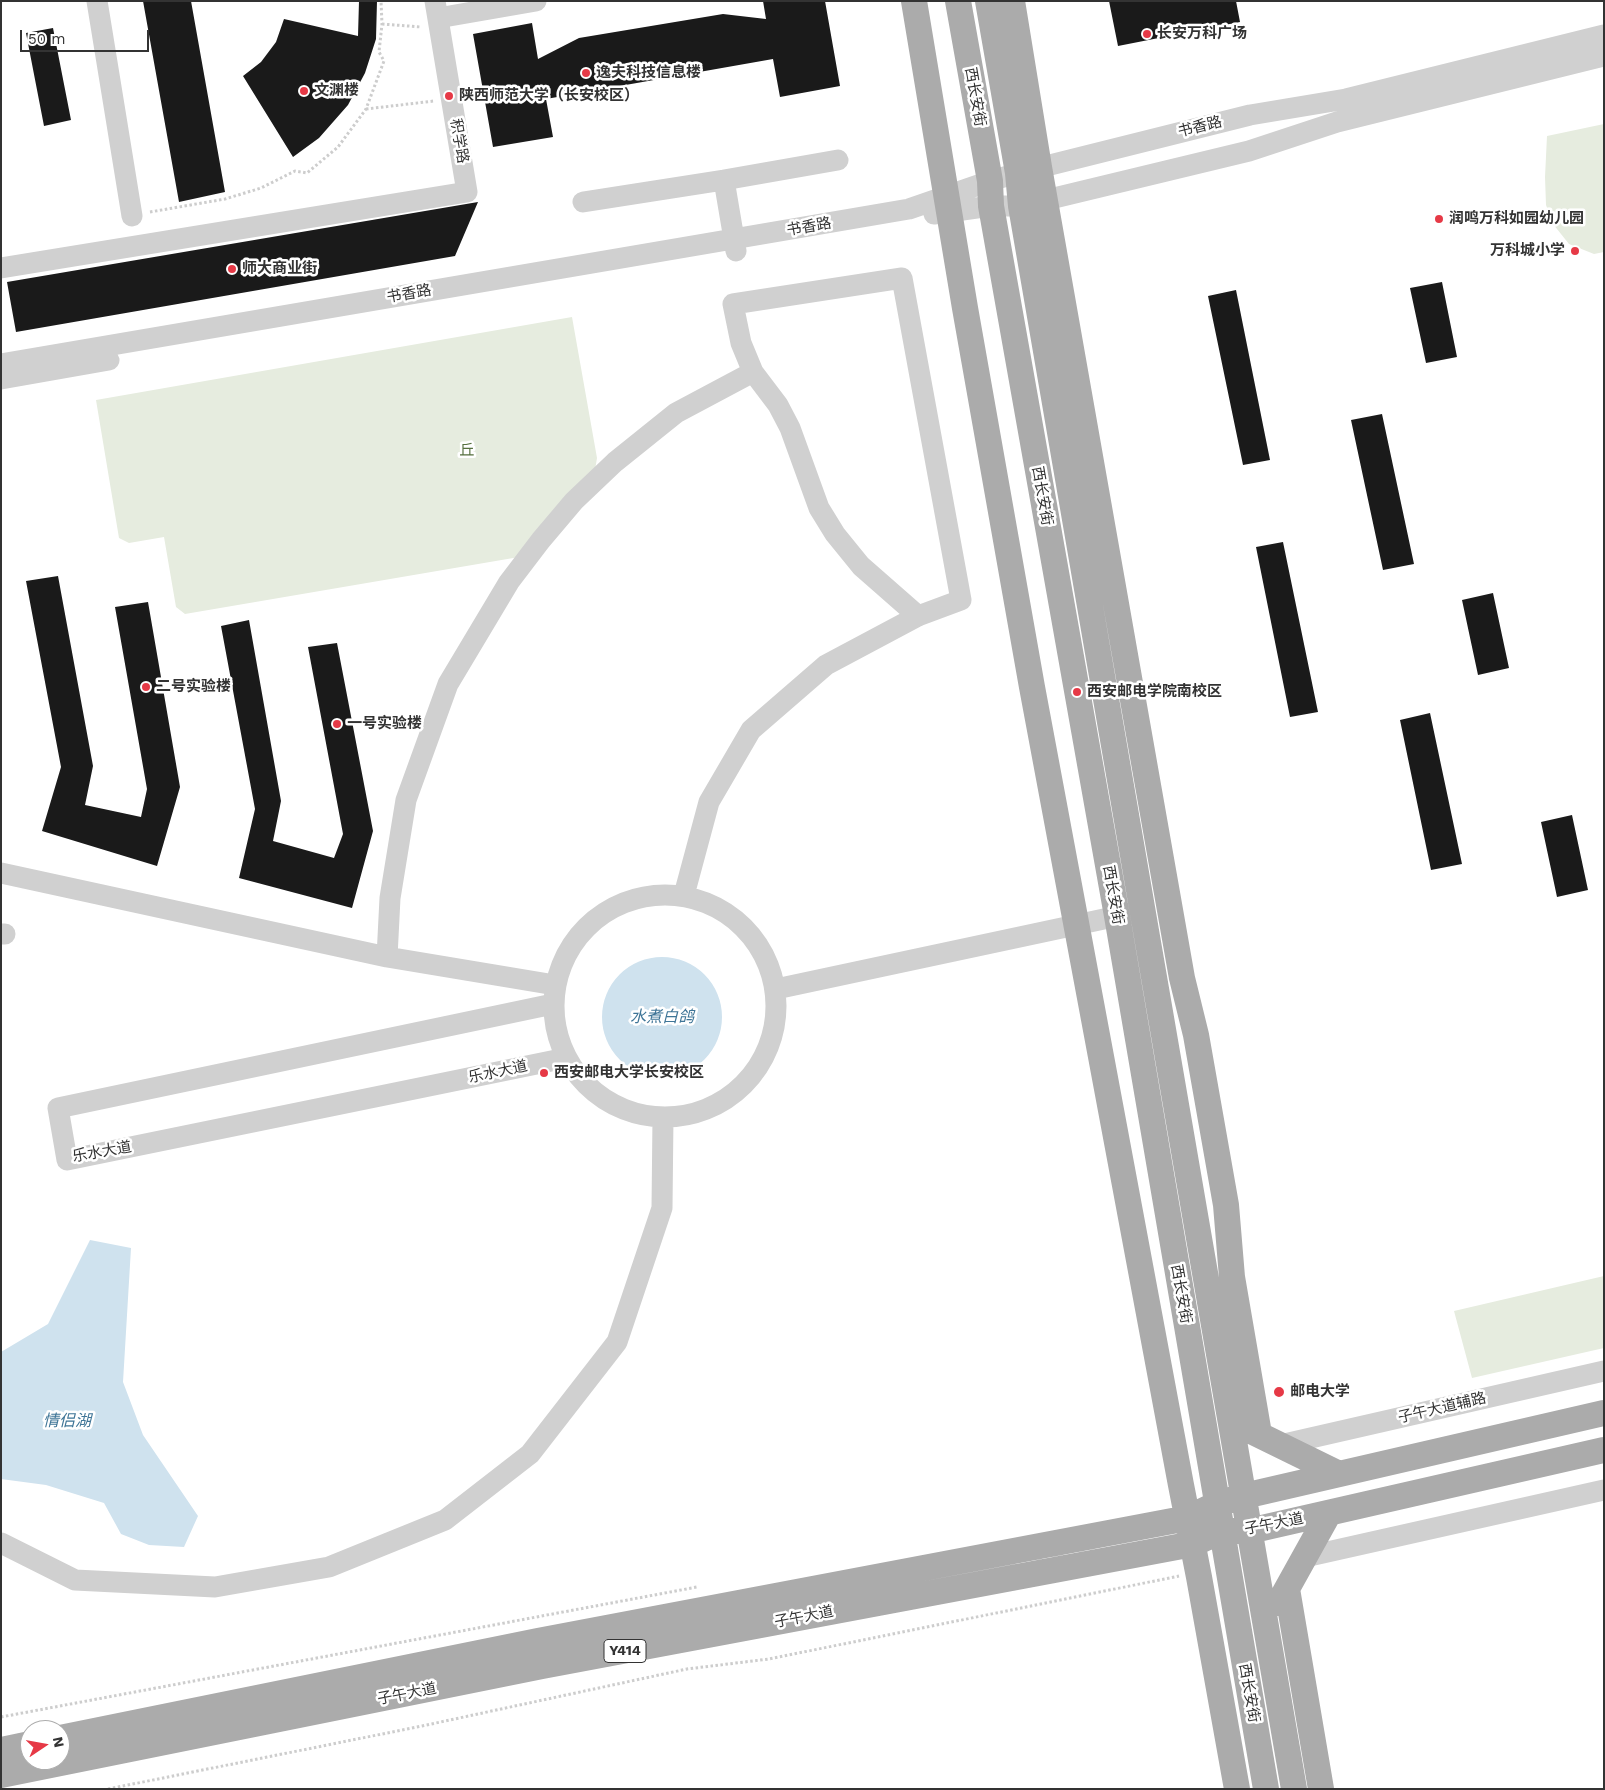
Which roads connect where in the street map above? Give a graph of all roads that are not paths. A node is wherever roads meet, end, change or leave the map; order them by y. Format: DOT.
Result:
graph roads {
  1 [pos="97,1"];
  2 [pos="536,1"];
  3 [pos="914,1"];
  4 [pos="958,1"];
  5 [pos="988,1"];
  6 [pos="1012,1"];
  7 [pos="438,14"];
  8 [pos="1604,35"];
  9 [pos="1604,56"];
  10 [pos="838,160"];
  11 [pos="1028,170"];
  12 [pos="724,180"];
  13 [pos="990,193"];
  14 [pos="583,202"];
  15 [pos="1033,203"];
  16 [pos="947,204"];
  17 [pos="132,216"];
  18 [pos="735,245"];
  19 [pos="1,268"];
  20 [pos="1,364"];
  21 [pos="753,372"];
  22 [pos="1,379"];
  23 [pos="918,616"];
  24 [pos="1,873"];
  25 [pos="684,895"];
  26 [pos="1130,914"];
  27 [pos="1076,925"];
  28 [pos="387,957"];
  29 [pos="776,989"];
  30 [pos="554,995"];
  31 [pos="566,1058"];
  32 [pos="663,1117"];
  33 [pos="1604,1371"];
  34 [pos="1604,1413"];
  35 [pos="1230,1420"];
  36 [pos="1269,1440"];
  37 [pos="1604,1450"];
  38 [pos="1339,1474"];
  39 [pos="1604,1490"];
  40 [pos="1244,1496"];
  41 [pos="1217,1504"];
  42 [pos="1329,1513"];
  43 [pos="1188,1518"];
  44 [pos="1221,1531"];
  45 [pos="1249,1531"];
  46 [pos="1,1543"];
  47 [pos="1193,1544"];
  48 [pos="1305,1557"];
  49 [pos="1287,1589"];
  50 [pos="1266,1628"];
  51 [pos="70,1736"];
  52 [pos="20,1746"];
  53 [pos="1,1750"];
  54 [pos="1,1775"];
  55 [pos="1237,1789"];
  56 [pos="1266,1789"];
  57 [pos="1294,1789"];
  58 [pos="1321,1789"];
  1 -- 17 [label="street"];
  2 -- 7 [label="street"];
  3 -- 16 [label="main road"];
  4 -- 13 [label="main road, 西长安街"];
  5 -- 11 [label="main road, 西长安街"];
  6 -- 11 [label="main road"];
  7 -- 19 [label="street, 积学路"];
  8 -- 11 [label="street, 书香路"];
  9 -- 15 [label="street, 书香路"];
  10 -- 12 [label="street"];
  11 -- 13 [label="street, 书香路"];
  11 -- 15 [label="main road, 西长安街"];
  12 -- 14 [label="street"];
  12 -- 18 [label="street"];
  13 -- 15 [label="street, 书香路"];
  13 -- 16 [label="street, 书香路"];
  13 -- 26 [label="main road, 西长安街"];
  15 -- 26 [label="main road, 西长安街"];
  15 -- 36 [label="main road"];
  16 -- 18 [label="street, 书香路"];
  16 -- 27 [label="main road"];
  18 -- 20 [label="street, 书香路"];
  18 -- 22 [label="street, 书香路"];
  21 -- 23 [label="street"];
  21 -- 23 [label="street"];
  21 -- 28 [label="street"];
  23 -- 25 [label="street"];
  24 -- 28 [label="street"];
  25 -- 29 [label="street"];
  25 -- 30 [label="street"];
  26 -- 27 [label="street"];
  26 -- 35 [label="main road, 西长安街"];
  26 -- 41 [label="main road, 西长安街"];
  27 -- 29 [label="street"];
  27 -- 43 [label="main road"];
  28 -- 30 [label="street"];
  29 -- 32 [label="street"];
  30 -- 31 [label="street"];
  30 -- 31 [label="street, 乐水大道"];
  31 -- 32 [label="street"];
  32 -- 46 [label="street"];
  33 -- 36 [label="street, 子午大道辅路"];
  34 -- 38 [label="main road, 子午大道"];
  35 -- 36 [label="main road"];
  35 -- 40 [label="main road, 西长安街"];
  36 -- 38 [label="main road"];
  37 -- 42 [label="main road, 子午大道"];
  38 -- 40 [label="main road, 子午大道"];
  39 -- 48 [label="street"];
  40 -- 41 [label="main road, 子午大道"];
  40 -- 45 [label="main road, 西长安街"];
  41 -- 43 [label="main road, 子午大道 / Y414"];
  41 -- 44 [label="main road, 西长安街"];
  42 -- 45 [label="main road, 子午大道"];
  42 -- 48 [label="main road"];
  43 -- 47 [label="main road"];
  43 -- 51 [label="main road, 子午大道 / Y414"];
  44 -- 45 [label="main road, 子午大道 / Y414"];
  44 -- 47 [label="main road, 子午大道 / Y414"];
  44 -- 56 [label="main road, 西长安街"];
  45 -- 50 [label="main road, 西长安街"];
  47 -- 54 [label="main road, 子午大道 / Y414"];
  47 -- 55 [label="main road"];
  48 -- 49 [label="main road"];
  49 -- 50 [label="main road"];
  49 -- 58 [label="main road"];
  50 -- 57 [label="main road, 西长安街"];
  52 -- 53 [label="main road"];
}
